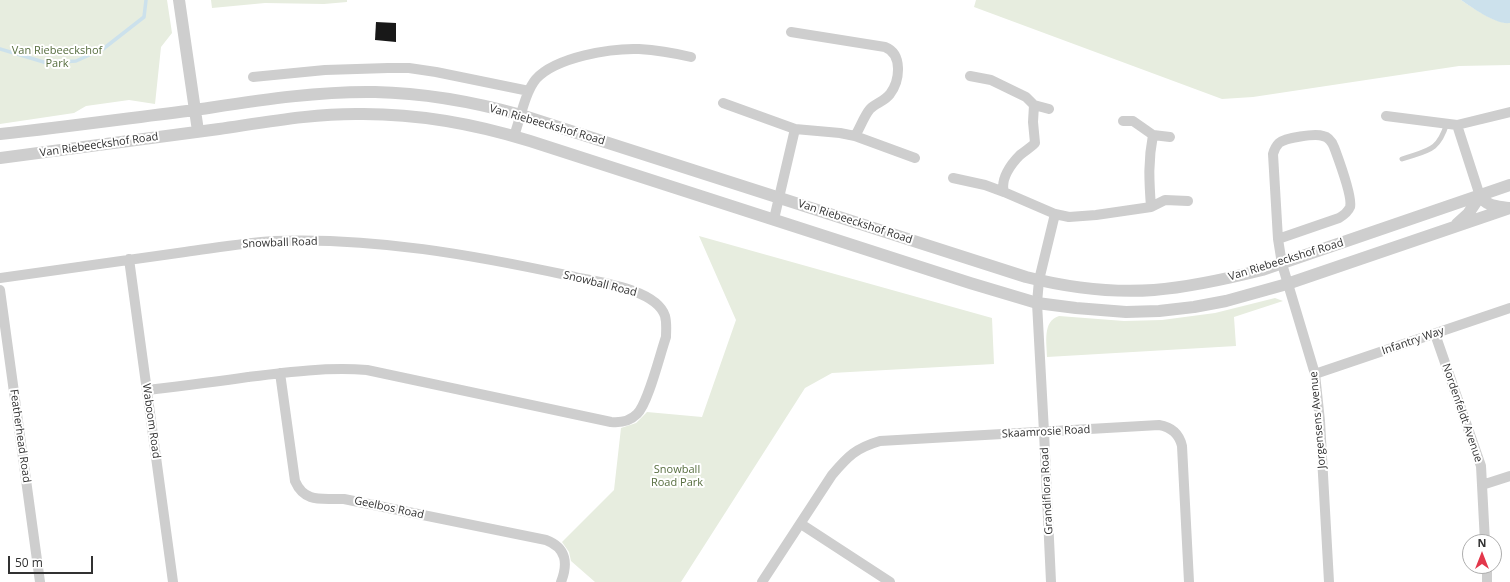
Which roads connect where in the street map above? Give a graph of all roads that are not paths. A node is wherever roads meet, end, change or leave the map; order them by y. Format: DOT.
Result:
graph roads {
  1 [pos="179,0"];
  2 [pos="791,32"];
  3 [pos="690,56"];
  4 [pos="970,76"];
  5 [pos="253,77"];
  6 [pos="530,91"];
  7 [pos="723,104"];
  8 [pos="1034,105"];
  9 [pos="1050,109"];
  10 [pos="195,110"];
  11 [pos="1510,112"];
  12 [pos="521,115"];
  13 [pos="1386,116"];
  14 [pos="1123,121"];
  15 [pos="1447,123"];
  16 [pos="1457,125"];
  17 [pos="795,129"];
  18 [pos="198,131"];
  19 [pos="20,132"];
  20 [pos="0,134"];
  21 [pos="1152,135"];
  22 [pos="514,136"];
  23 [pos="855,136"];
  24 [pos="1170,137"];
  25 [pos="0,141"];
  26 [pos="20,155"];
  27 [pos="0,158"];
  28 [pos="915,158"];
  29 [pos="1402,159"];
  30 [pos="0,165"];
  31 [pos="953,178"];
  32 [pos="1510,185"];
  33 [pos="1004,192"];
  34 [pos="1480,196"];
  35 [pos="780,198"];
  36 [pos="1188,201"];
  37 [pos="1151,207"];
  38 [pos="1510,208"];
  39 [pos="1055,214"];
  40 [pos="774,219"];
  41 [pos="1451,228"];
  42 [pos="1278,239"];
  43 [pos="129,259"];
  44 [pos="1282,264"];
  45 [pos="0,278"];
  46 [pos="1039,280"];
  47 [pos="1287,284"];
  48 [pos="0,290"];
  49 [pos="1036,303"];
  50 [pos="1510,308"];
  51 [pos="1435,334"];
  52 [pos="280,373"];
  53 [pos="1315,374"];
  54 [pos="147,390"];
  55 [pos="1044,432"];
  56 [pos="1510,476"];
  57 [pos="1482,485"];
  58 [pos="801,524"];
  59 [pos="1485,534"];
  60 [pos="40,582"];
  61 [pos="174,582"];
  62 [pos="561,582"];
  63 [pos="762,582"];
  64 [pos="890,582"];
  65 [pos="1051,582"];
  66 [pos="1189,582"];
  67 [pos="1330,582"];
  1 -- 10 [label="street"];
  2 -- 23 [label="street"];
  3 -- 6 [label="street"];
  4 -- 8 [label="street"];
  5 -- 6 [label="street"];
  6 -- 12 [label="street"];
  7 -- 17 [label="street"];
  8 -- 9 [label="street"];
  8 -- 33 [label="street"];
  10 -- 12 [label="street, Van Riebeeckshof Road"];
  10 -- 18 [label="street"];
  10 -- 19 [label="street, Van Riebeeckshof Road"];
  11 -- 16 [label="street"];
  12 -- 22 [label="street"];
  12 -- 35 [label="street, Van Riebeeckshof Road"];
  13 -- 15 [label="street"];
  14 -- 21 [label="street"];
  15 -- 16 [label="street"];
  15 -- 29 [label="lane"];
  16 -- 34 [label="street"];
  17 -- 23 [label="street"];
  17 -- 35 [label="street"];
  18 -- 22 [label="street, Van Riebeeckshof Road"];
  18 -- 26 [label="street, Van Riebeeckshof Road"];
  19 -- 20 [label="street, Van Riebeeckshof Road"];
  19 -- 25 [label="street"];
  21 -- 24 [label="street"];
  21 -- 37 [label="street"];
  22 -- 40 [label="street, Van Riebeeckshof Road"];
  23 -- 28 [label="street"];
  26 -- 27 [label="street, Van Riebeeckshof Road"];
  26 -- 30 [label="street"];
  31 -- 33 [label="street"];
  32 -- 34 [label="street, Van Riebeeckshof Road"];
  33 -- 39 [label="street"];
  34 -- 38 [label="street"];
  34 -- 41 [label="street"];
  34 -- 44 [label="street, Van Riebeeckshof Road"];
  35 -- 40 [label="street"];
  35 -- 46 [label="street, Van Riebeeckshof Road"];
  36 -- 37 [label="street"];
  37 -- 39 [label="street"];
  38 -- 41 [label="street, Van Riebeeckshof Road"];
  39 -- 46 [label="street, Grandiflora Road"];
  40 -- 49 [label="street, Van Riebeeckshof Road"];
  41 -- 47 [label="street, Van Riebeeckshof Road"];
  42 -- 42 [label="street, Jorgensens Avenue"];
  42 -- 44 [label="street, Jorgensens Avenue"];
  43 -- 45 [label="street, Snowball Road"];
  43 -- 52 [label="street, Snowball Road"];
  43 -- 54 [label="street, Waboom Road"];
  44 -- 46 [label="street, Van Riebeeckshof Road"];
  44 -- 47 [label="street, Jorgensens Avenue"];
  46 -- 49 [label="street, Grandiflora Road"];
  47 -- 49 [label="street, Van Riebeeckshof Road"];
  47 -- 53 [label="street, Jorgensens Avenue"];
  48 -- 60 [label="street, Featherhead Road"];
  49 -- 55 [label="street, Grandiflora Road"];
  50 -- 51 [label="street, Infantry Way"];
  51 -- 53 [label="street, Infantry Way"];
  51 -- 57 [label="street, Nordenfeldt Avenue"];
  52 -- 54 [label="street, Snowball Road"];
  52 -- 62 [label="street, Geelbos Road"];
  53 -- 67 [label="street, Jorgensens Avenue"];
  54 -- 61 [label="street, Waboom Road"];
  55 -- 58 [label="street, Skaamrosie Road"];
  55 -- 65 [label="street, Grandiflora Road"];
  55 -- 66 [label="street, Skaamrosie Road"];
  56 -- 57 [label="street"];
  57 -- 59 [label="street, Nordenfeldt Avenue"];
  58 -- 63 [label="street, Skaamrosie Road"];
  58 -- 64 [label="street"];
}
